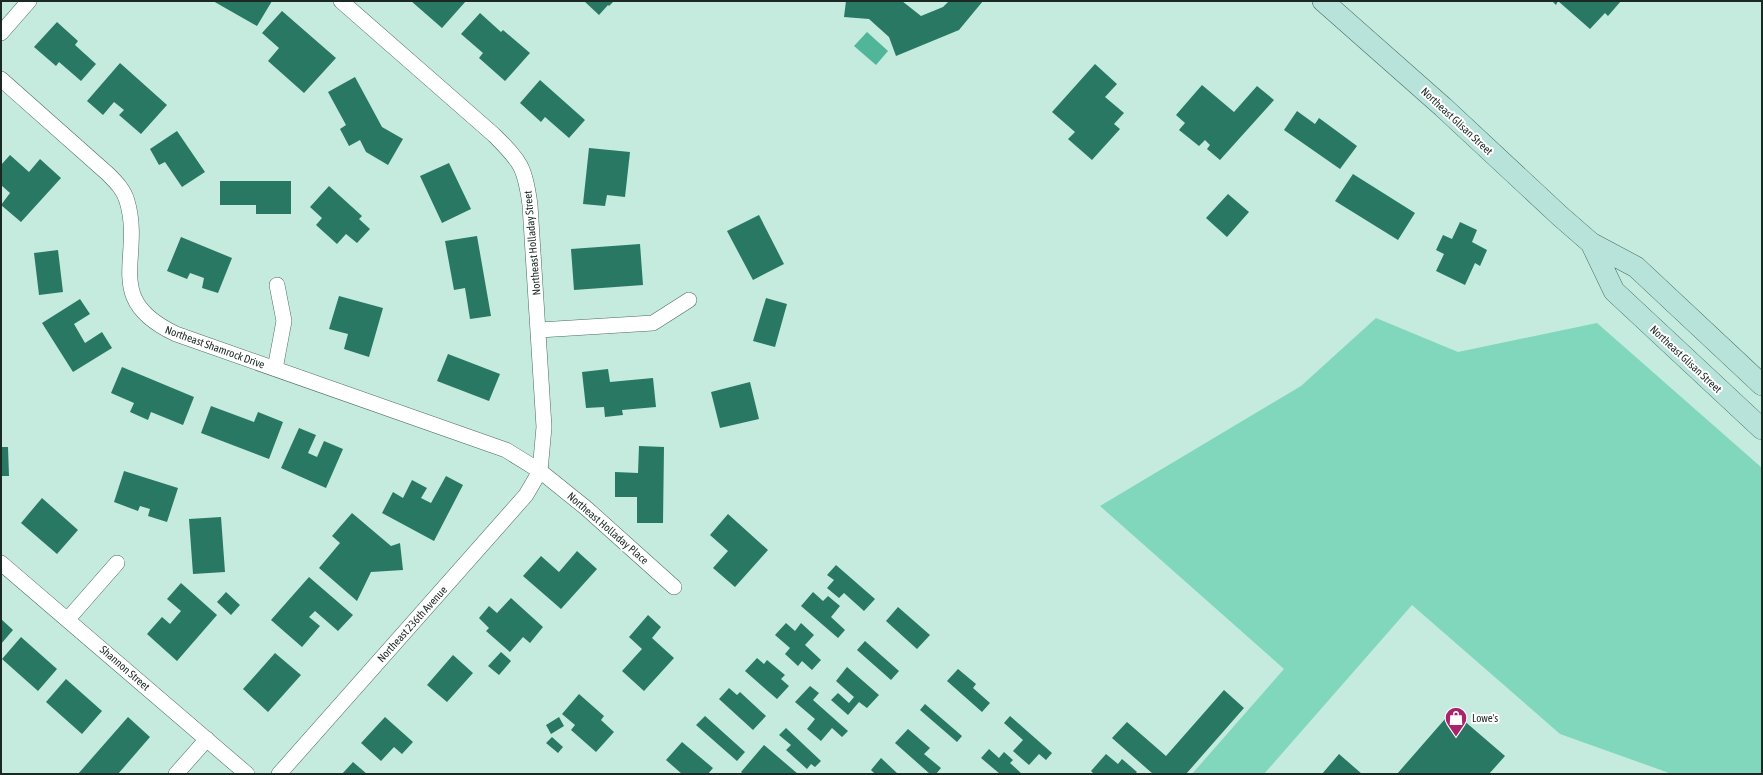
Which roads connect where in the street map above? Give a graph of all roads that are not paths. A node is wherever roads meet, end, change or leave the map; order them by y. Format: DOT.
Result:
graph roads {
  1 [pos="29,1"];
  2 [pos="341,1"];
  3 [pos="1323,1"];
  4 [pos="1,33"];
  5 [pos="1,79"];
  6 [pos="1590,243"];
  7 [pos="278,285"];
  8 [pos="689,300"];
  9 [pos="539,330"];
  10 [pos="275,369"];
  11 [pos="1762,385"];
  12 [pos="1762,429"];
  13 [pos="540,471"];
  14 [pos="1,563"];
  15 [pos="117,563"];
  16 [pos="674,587"];
  17 [pos="68,619"];
  18 [pos="207,738"];
  19 [pos="176,774"];
  20 [pos="247,774"];
  21 [pos="279,774"];
  1 -- 4 [label="street"];
  2 -- 9 [label="street, Northeast Holladay Street"];
  3 -- 6 [label="main road, Northeast Glisan Street"];
  5 -- 10 [label="street, Northeast Shamrock Drive"];
  6 -- 11 [label="main road, Northeast Glisan Street"];
  6 -- 12 [label="main road, Northeast Glisan Street"];
  7 -- 10 [label="street"];
  8 -- 9 [label="street"];
  9 -- 13 [label="street, Northeast Holladay Street"];
  10 -- 13 [label="street, Northeast Shamrock Drive"];
  13 -- 16 [label="street, Northeast Holladay Place"];
  13 -- 21 [label="street, Northeast 236th Avenue"];
  14 -- 17 [label="street, Shannon Street"];
  15 -- 17 [label="street"];
  17 -- 18 [label="street, Shannon Street"];
  18 -- 19 [label="street"];
  18 -- 20 [label="street, Shannon Street"];
}
